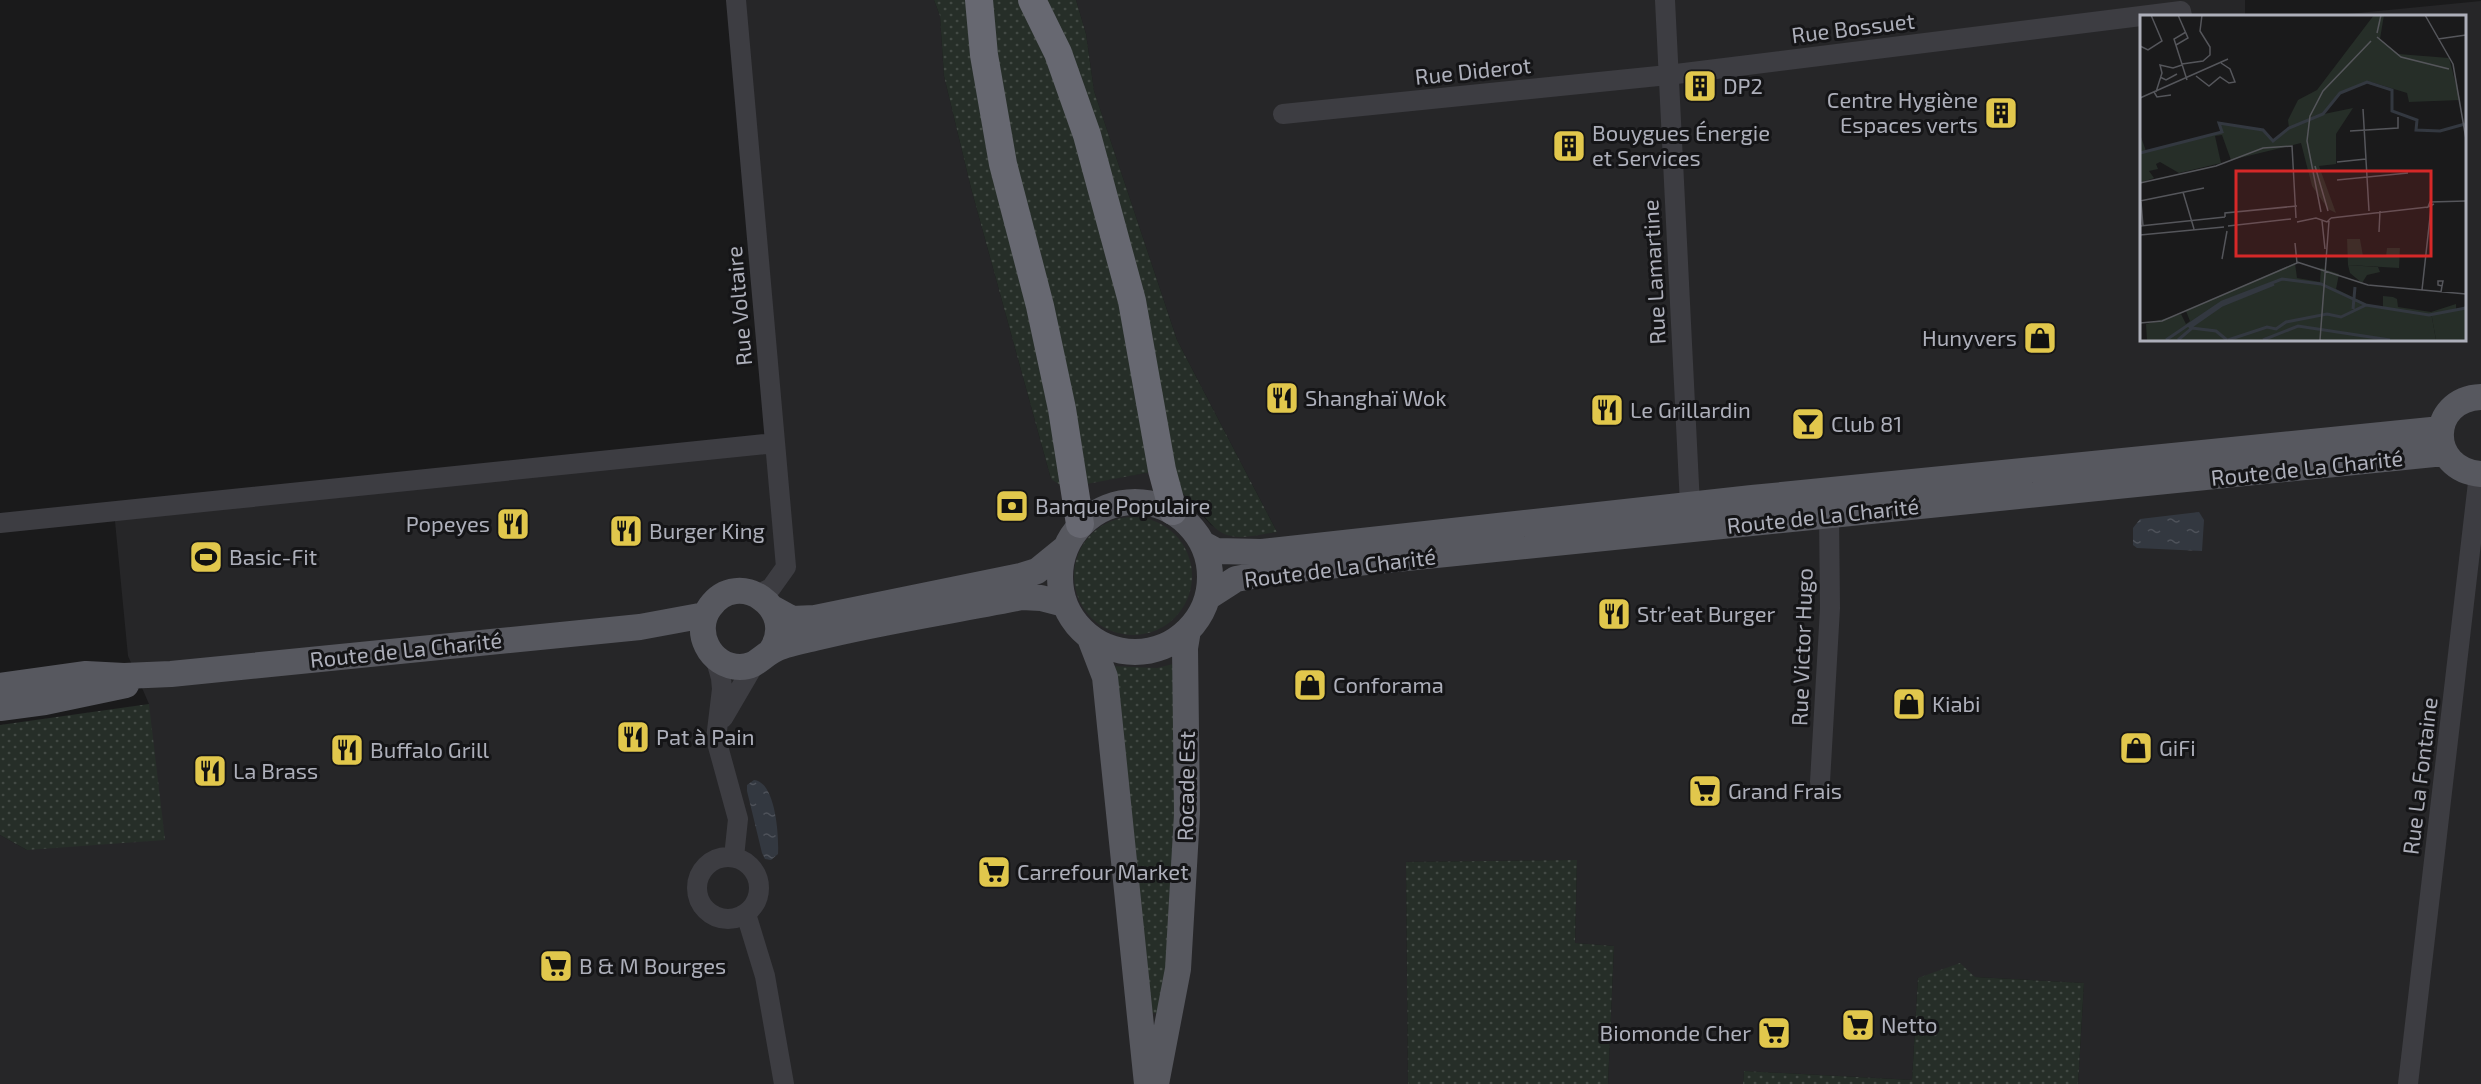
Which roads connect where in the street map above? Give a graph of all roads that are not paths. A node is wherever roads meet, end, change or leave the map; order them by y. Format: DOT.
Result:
graph roads {
  1 [pos="736,0"];
  2 [pos="979,0"];
  3 [pos="1032,0"];
  4 [pos="1665,0"];
  5 [pos="2149,15"];
  6 [pos="2182,15"];
  7 [pos="2140,16"];
  8 [pos="1668,75"];
  9 [pos="1283,114"];
  10 [pos="2481,397"];
  11 [pos="2443,441"];
  12 [pos="775,443"];
  13 [pos="2480,474"];
  14 [pos="1690,505"];
  15 [pos="1173,511"];
  16 [pos="1829,514"];
  17 [pos="0,523"];
  18 [pos="1080,524"];
  19 [pos="1203,544"];
  20 [pos="1064,549"];
  21 [pos="1208,597"];
  22 [pos="765,602"];
  23 [pos="1064,604"];
  24 [pos="705,615"];
  25 [pos="640,627"];
  26 [pos="1188,630"];
  27 [pos="1090,638"];
  28 [pos="709,649"];
  29 [pos="762,658"];
  30 [pos="171,674"];
  31 [pos="0,686"];
  32 [pos="0,708"];
  33 [pos="719,723"];
  34 [pos="1820,782"];
  35 [pos="734,857"];
  36 [pos="746,914"];
  37 [pos="784,1084"];
  38 [pos="1147,1084"];
  39 [pos="1156,1084"];
  40 [pos="2408,1084"];
  1 -- 12 [label="street, Rue Voltaire"];
  2 -- 18 [label="highway"];
  3 -- 15 [label="highway"];
  4 -- 8 [label="street, Rue Lamartine"];
  5 -- 6 [label="street, Rue Bossuet"];
  7 -- 8 [label="street, Rue Bossuet"];
  8 -- 9 [label="street, Rue Diderot"];
  8 -- 14 [label="street, Rue Lamartine"];
  10 -- 11 [label="main road"];
  11 -- 13 [label="main road"];
  11 -- 14 [label="main road, Route de La Charité"];
  11 -- 16 [label="main road, Route de La Charité"];
  12 -- 17 [label="street"];
  12 -- 22 [label="street, Rue Voltaire"];
  13 -- 40 [label="street, Rue La Fontaine"];
  14 -- 19 [label="main road, Route de La Charité"];
  15 -- 18 [label="main road"];
  15 -- 19 [label="main road"];
  16 -- 21 [label="main road, Route de La Charité"];
  16 -- 34 [label="street, Rue Victor Hugo"];
  18 -- 20 [label="main road"];
  19 -- 21 [label="main road"];
  20 -- 22 [label="main road"];
  20 -- 23 [label="main road"];
  21 -- 26 [label="main road"];
  22 -- 24 [label="main road"];
  22 -- 29 [label="main road"];
  23 -- 27 [label="main road"];
  23 -- 29 [label="main road"];
  24 -- 25 [label="main road, Route de La Charité"];
  24 -- 28 [label="main road"];
  25 -- 28 [label="main road, Route de La Charité"];
  25 -- 30 [label="main road, Route de La Charité"];
  26 -- 27 [label="main road"];
  26 -- 39 [label="main road, Rocade Est"];
  27 -- 38 [label="main road"];
  28 -- 29 [label="main road"];
  28 -- 33 [label="street"];
  29 -- 33 [label="street"];
  30 -- 31 [label="main road, Route de La Charité"];
  30 -- 32 [label="main road, Route de La Charité"];
  33 -- 35 [label="street"];
  35 -- 36 [label="street"];
  35 -- 36 [label="street"];
  36 -- 37 [label="street"];
}
